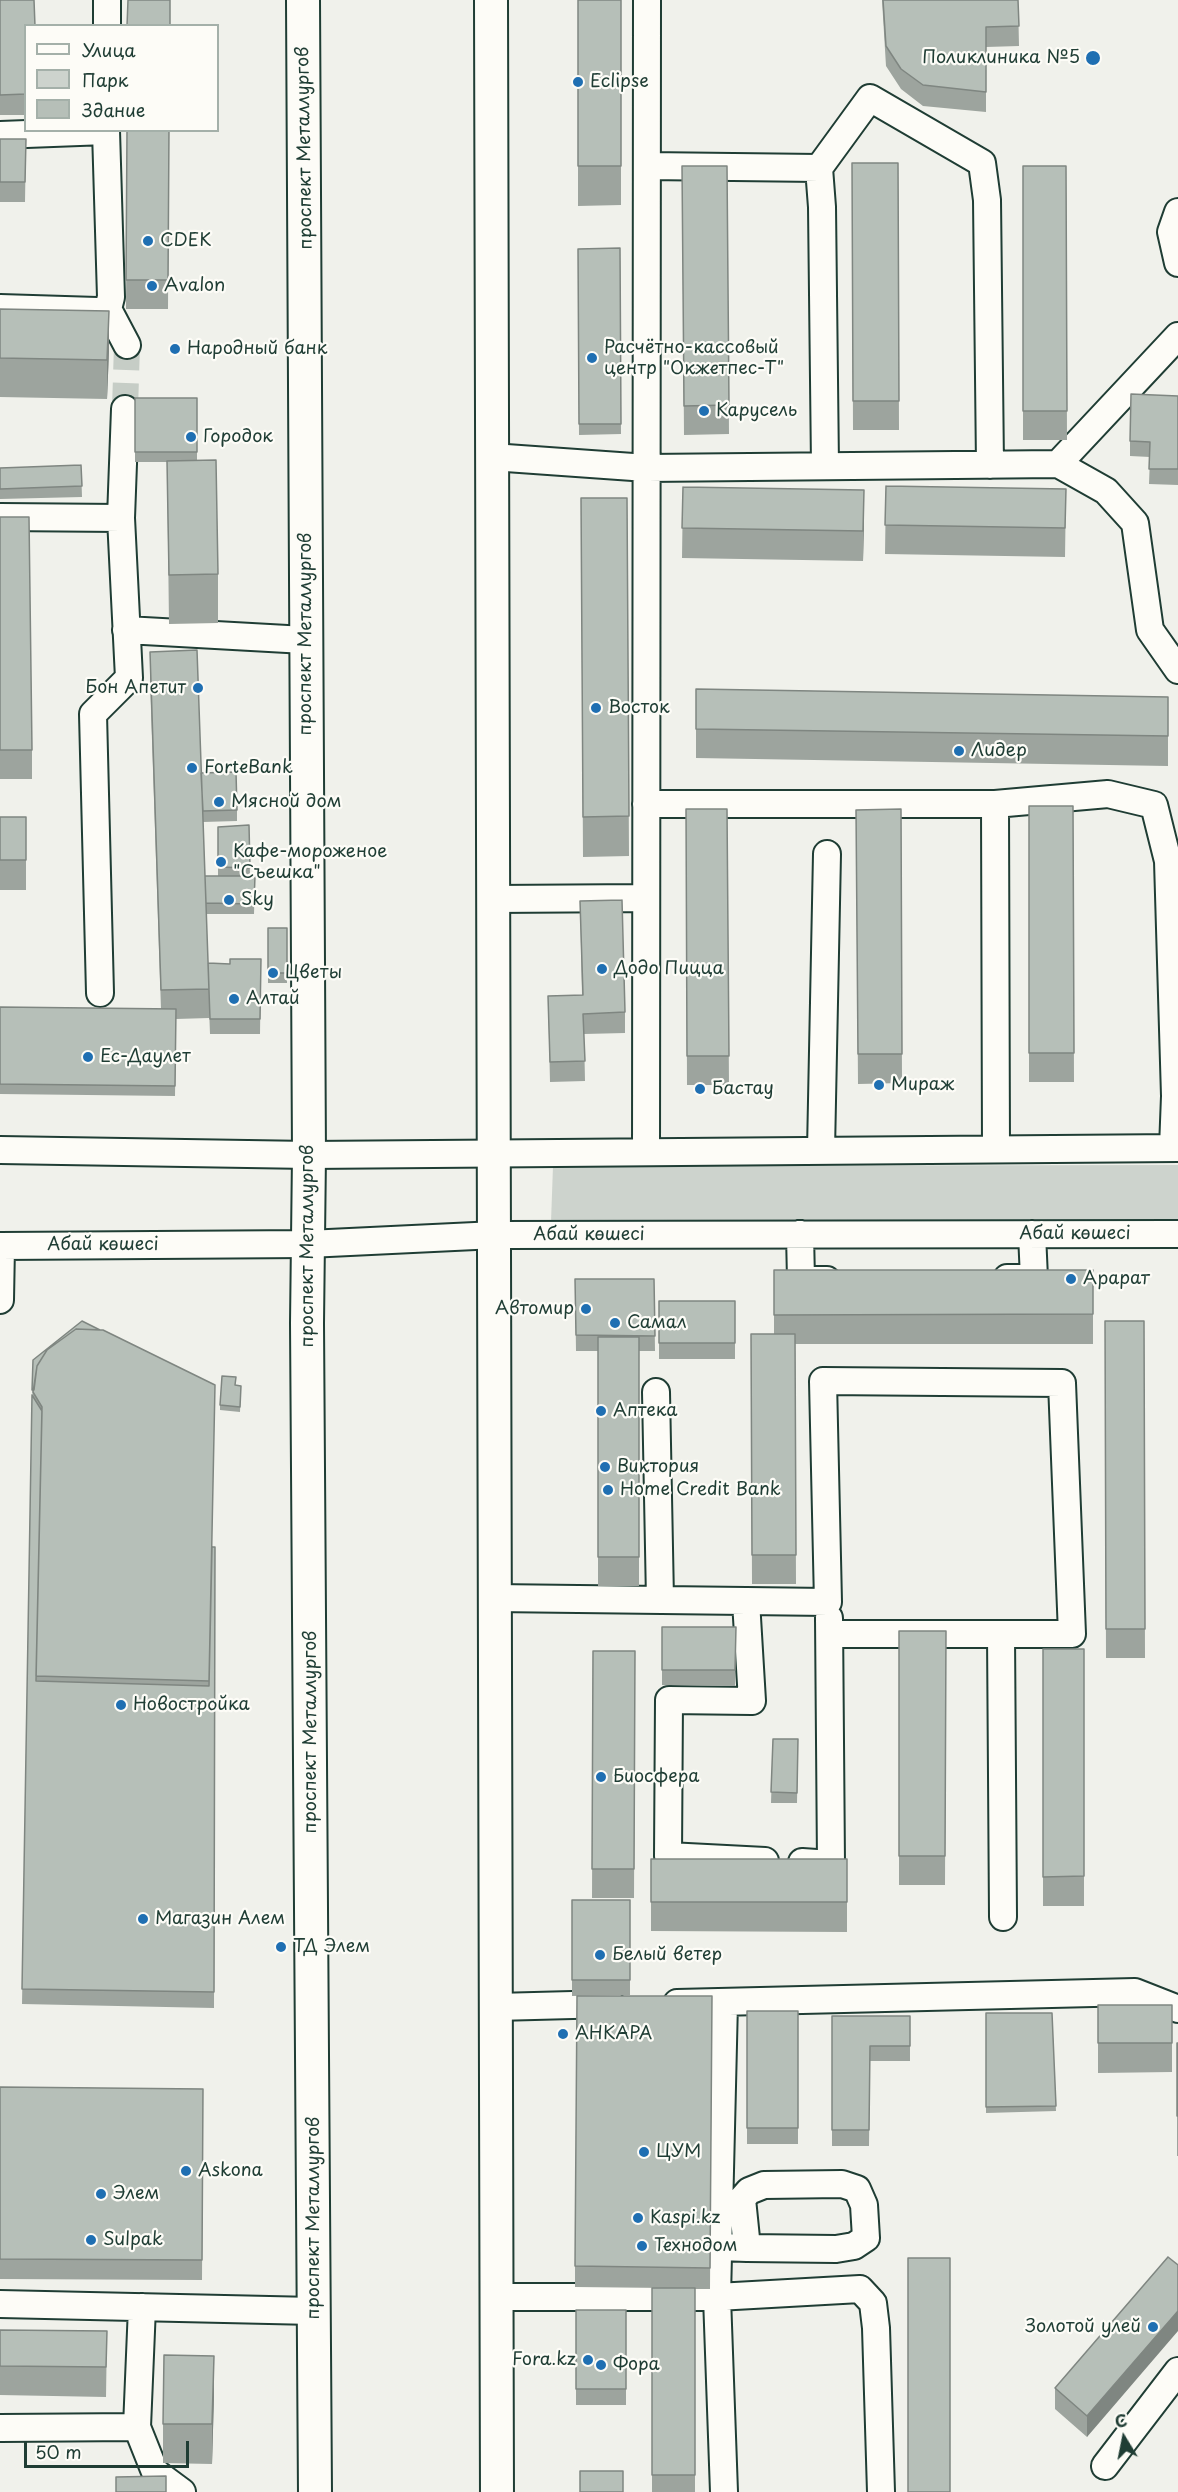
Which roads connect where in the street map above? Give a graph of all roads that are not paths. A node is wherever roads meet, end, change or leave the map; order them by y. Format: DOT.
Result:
graph roads {
  1 [pos="107,0"];
  2 [pos="303,0"];
  3 [pos="491,0"];
  4 [pos="647,0"];
  5 [pos="107,24"];
  6 [pos="80,132"];
  7 [pos="106,132"];
  8 [pos="0,135"];
  9 [pos="647,166"];
  10 [pos="819,168"];
  11 [pos="1178,212"];
  12 [pos="1178,263"];
  13 [pos="0,308"];
  14 [pos="108,309"];
  15 [pos="1178,336"];
  16 [pos="127,345"];
  17 [pos="125,409"];
  18 [pos="492,457"];
  19 [pos="1058,464"];
  20 [pos="990,465"];
  21 [pos="825,466"];
  22 [pos="647,468"];
  23 [pos="0,517"];
  24 [pos="121,518"];
  25 [pos="126,630"];
  26 [pos="305,640"];
  27 [pos="1178,670"];
  28 [pos="646,804"];
  29 [pos="995,804"];
  30 [pos="827,854"];
  31 [pos="646,898"];
  32 [pos="493,899"];
  33 [pos="100,993"];
  34 [pos="1176,1096"];
  35 [pos="1176,1148"];
  36 [pos="996,1149"];
  37 [pos="0,1150"];
  38 [pos="821,1150"];
  39 [pos="646,1151"];
  40 [pos="494,1152"];
  41 [pos="309,1155"];
  42 [pos="800,1234"];
  43 [pos="1032,1234"];
  44 [pos="1178,1234"];
  45 [pos="496,1235"];
  46 [pos="308,1244"];
  47 [pos="0,1246"];
  48 [pos="987,1278"];
  49 [pos="847,1280"];
  50 [pos="0,1300"];
  51 [pos="656,1392"];
  52 [pos="494,1598"];
  53 [pos="660,1600"];
  54 [pos="746,1601"];
  55 [pos="828,1602"];
  56 [pos="830,1634"];
  57 [pos="1001,1634"];
  58 [pos="1003,1917"];
  59 [pos="724,2002"];
  60 [pos="496,2007"];
  61 [pos="1178,2009"];
  62 [pos="718,2247"];
  63 [pos="747,2248"];
  64 [pos="497,2297"];
  65 [pos="717,2298"];
  66 [pos="0,2304"];
  67 [pos="142,2307"];
  68 [pos="314,2311"];
  69 [pos="1178,2371"];
  70 [pos="137,2427"];
  71 [pos="0,2428"];
  72 [pos="1105,2466"];
  73 [pos="182,2492"];
  74 [pos="315,2492"];
  75 [pos="497,2492"];
  76 [pos="724,2492"];
  77 [pos="881,2492"];
  1 -- 5 [label="street"];
  2 -- 26 [label="main road, проспект Металлургов"];
  3 -- 18 [label="main road"];
  4 -- 9 [label="street"];
  6 -- 8 [label="street"];
  7 -- 14 [label="street"];
  9 -- 10 [label="street"];
  9 -- 22 [label="street"];
  10 -- 20 [label="street"];
  10 -- 21 [label="street"];
  11 -- 12 [label="street"];
  13 -- 14 [label="street"];
  14 -- 16 [label="street"];
  15 -- 19 [label="street"];
  17 -- 24 [label="street"];
  18 -- 22 [label="street"];
  18 -- 32 [label="main road"];
  19 -- 20 [label="street"];
  19 -- 27 [label="street"];
  20 -- 21 [label="street"];
  21 -- 22 [label="street"];
  22 -- 28 [label="street"];
  23 -- 24 [label="street"];
  24 -- 25 [label="street"];
  25 -- 26 [label="street"];
  25 -- 33 [label="street"];
  26 -- 41 [label="main road, проспект Металлургов"];
  28 -- 29 [label="street"];
  28 -- 31 [label="street"];
  29 -- 34 [label="street"];
  29 -- 36 [label="street"];
  30 -- 38 [label="street"];
  31 -- 32 [label="street"];
  31 -- 39 [label="street"];
  32 -- 40 [label="main road"];
  34 -- 35 [label="street"];
  35 -- 36 [label="street"];
  36 -- 38 [label="street"];
  37 -- 41 [label="street"];
  38 -- 39 [label="street"];
  39 -- 40 [label="street"];
  40 -- 41 [label="street"];
  40 -- 45 [label="main road"];
  41 -- 46 [label="main road, проспект Металлургов"];
  42 -- 43 [label="street, Абай көшесі"];
  42 -- 45 [label="street, Абай көшесі"];
  42 -- 49 [label="street"];
  43 -- 44 [label="street, Абай көшесі"];
  43 -- 48 [label="street"];
  45 -- 46 [label="street, Абай көшесі"];
  45 -- 52 [label="main road"];
  46 -- 47 [label="street, Абай көшесі"];
  46 -- 68 [label="main road, проспект Металлургов"];
  47 -- 50 [label="street"];
  51 -- 53 [label="street"];
  52 -- 53 [label="street"];
  52 -- 60 [label="main road"];
  53 -- 54 [label="street"];
  54 -- 55 [label="street"];
  54 -- 56 [label="street"];
  55 -- 56 [label="street"];
  55 -- 57 [label="street"];
  56 -- 57 [label="street"];
  57 -- 58 [label="street"];
  59 -- 60 [label="street"];
  59 -- 61 [label="street"];
  59 -- 62 [label="street"];
  60 -- 64 [label="main road"];
  62 -- 63 [label="street"];
  62 -- 65 [label="street"];
  63 -- 63 [label="street"];
  64 -- 65 [label="street"];
  64 -- 75 [label="main road"];
  65 -- 76 [label="street"];
  65 -- 77 [label="street"];
  66 -- 67 [label="street"];
  67 -- 68 [label="street"];
  67 -- 70 [label="street"];
  68 -- 74 [label="main road, проспект Металлургов"];
  69 -- 72 [label="street"];
  70 -- 71 [label="street"];
  70 -- 73 [label="street"];
}
